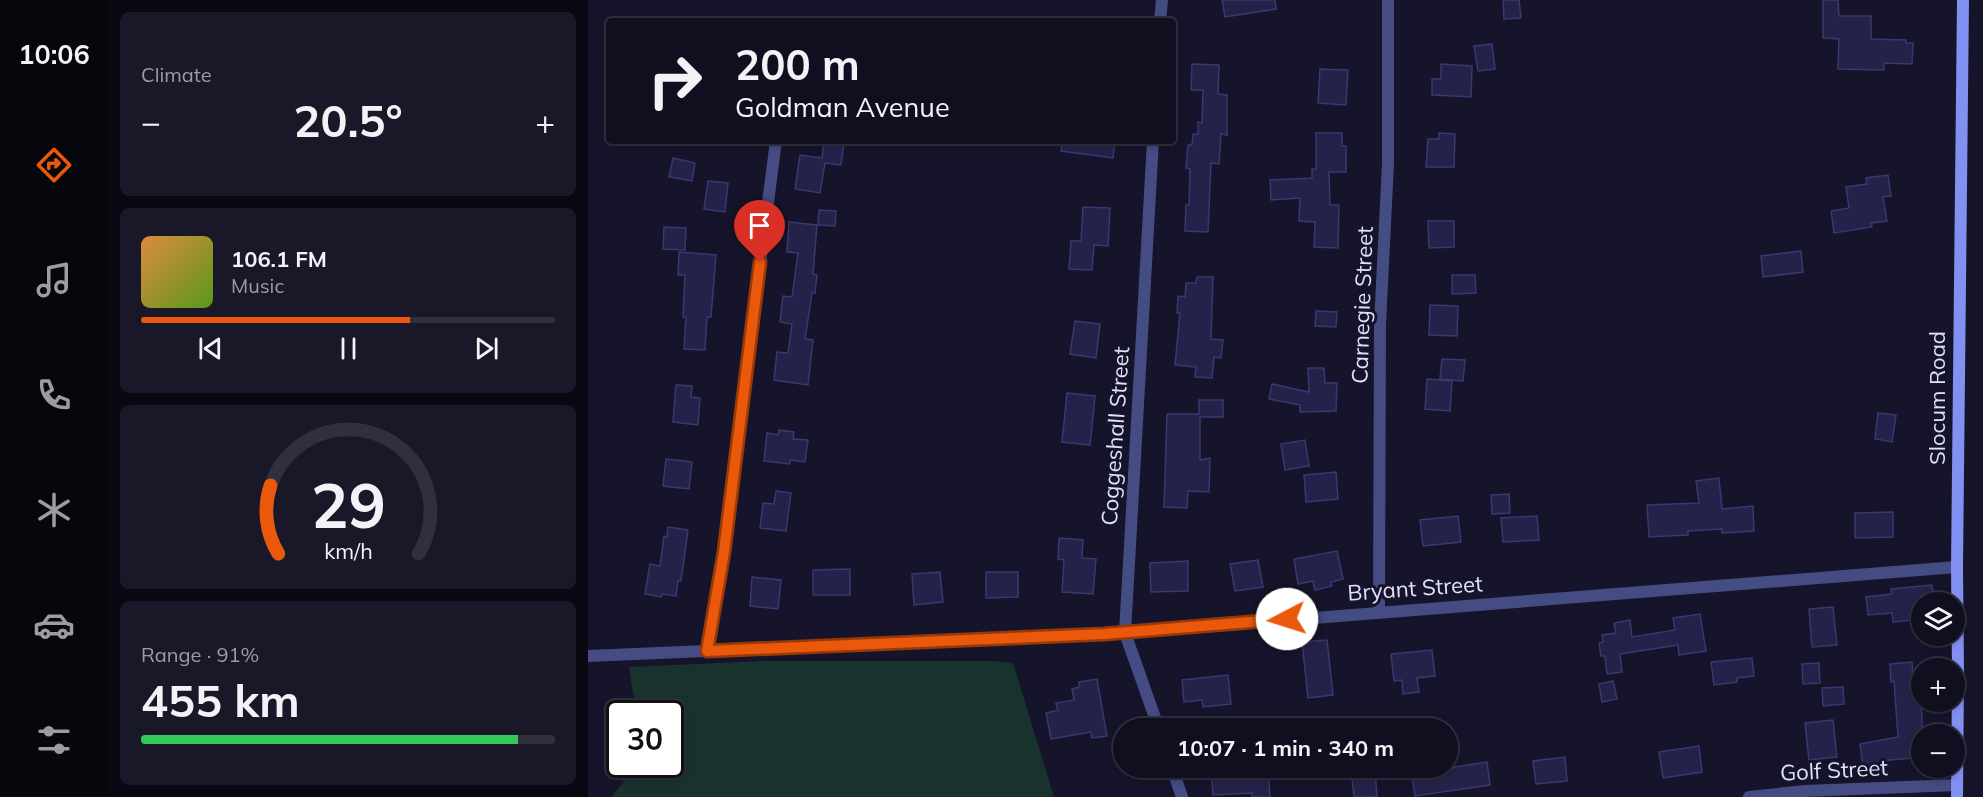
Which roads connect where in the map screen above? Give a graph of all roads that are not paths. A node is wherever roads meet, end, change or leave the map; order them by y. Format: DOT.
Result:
graph roads {
  1 [pos="1162,0"];
  2 [pos="1388,0"];
  3 [pos="1963,0"];
  4 [pos="1160,18"];
  5 [pos="776,144"];
  6 [pos="1154,144"];
  7 [pos="1957,567"];
  8 [pos="1379,611"];
  9 [pos="1125,633"];
  10 [pos="707,651"];
  11 [pos="588,656"];
  12 [pos="1155,718"];
  13 [pos="1175,778"];
  14 [pos="1957,791"];
  15 [pos="1182,797"];
  16 [pos="1749,797"];
  1 -- 4 [label="street"];
  2 -- 8 [label="street, Carnegie Street"];
  3 -- 7 [label="main road, Slocum Road"];
  5 -- 10 [label="street"];
  6 -- 9 [label="street, Coggeshall Street"];
  7 -- 8 [label="street, Bryant Street"];
  7 -- 14 [label="main road, Slocum Road"];
  8 -- 9 [label="street, Bryant Street"];
  9 -- 10 [label="street, Bryant Street"];
  9 -- 12 [label="street, Coggeshall Street"];
  10 -- 11 [label="street, Bryant Street"];
  13 -- 15 [label="street"];
  14 -- 16 [label="street, Golf Street"];
}
